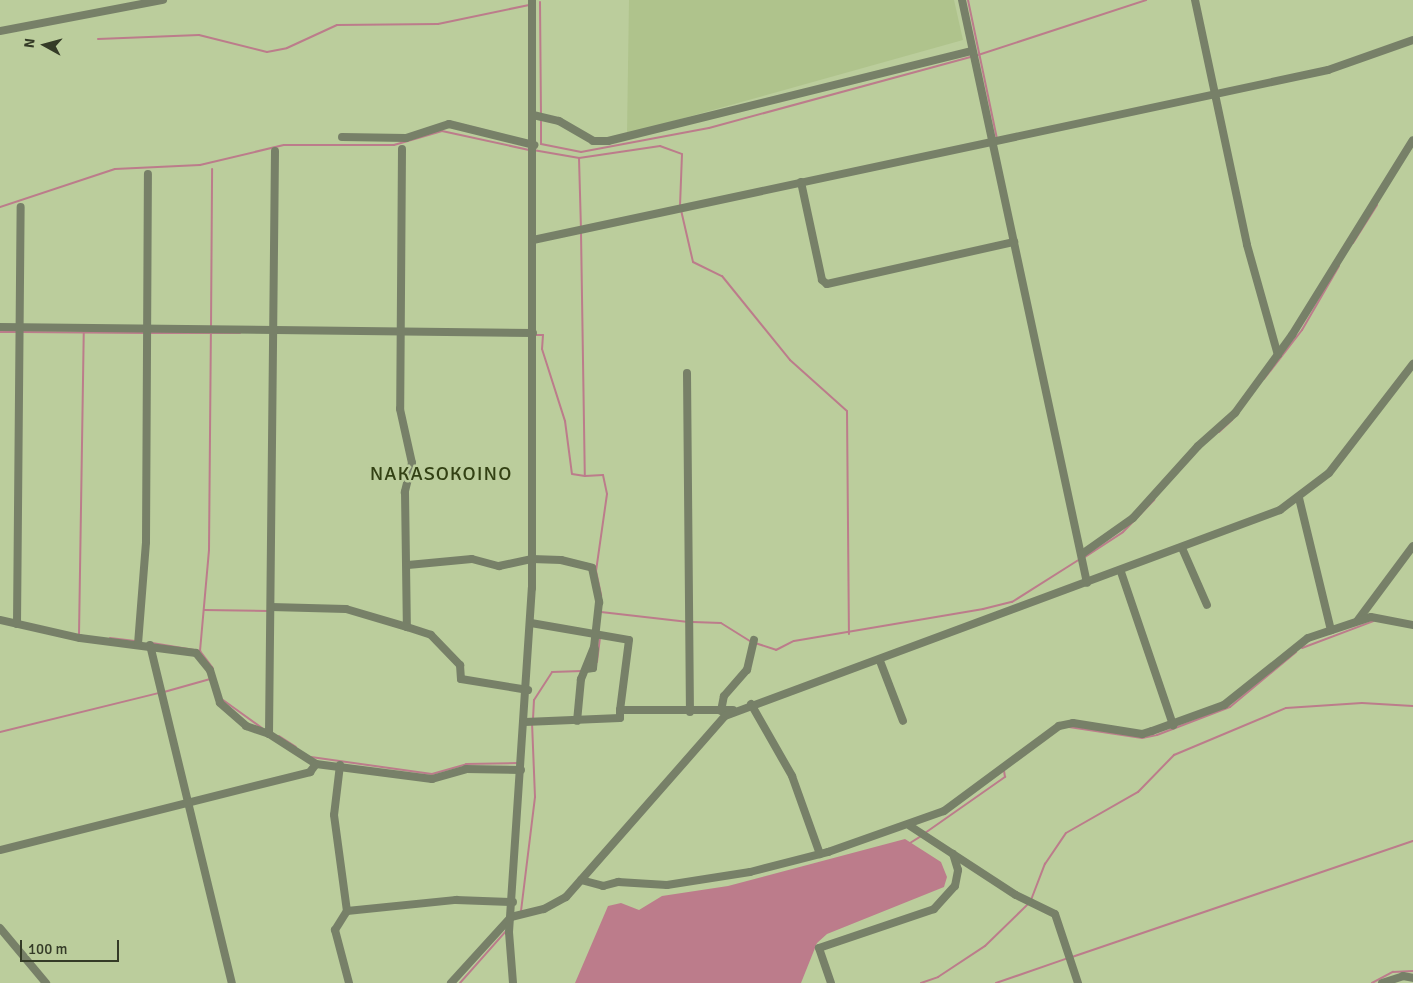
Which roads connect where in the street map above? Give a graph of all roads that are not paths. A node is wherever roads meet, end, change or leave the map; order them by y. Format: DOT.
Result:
graph roads {
  1 [pos="163,0"];
  2 [pos="532,0"];
  3 [pos="962,0"];
  4 [pos="1196,0"];
  5 [pos="0,30"];
  6 [pos="1413,40"];
  7 [pos="972,51"];
  8 [pos="1216,94"];
  9 [pos="533,115"];
  10 [pos="342,137"];
  11 [pos="1413,140"];
  12 [pos="992,143"];
  13 [pos="534,145"];
  14 [pos="402,149"];
  15 [pos="275,151"];
  16 [pos="148,174"];
  17 [pos="801,182"];
  18 [pos="21,207"];
  19 [pos="533,240"];
  20 [pos="1014,242"];
  21 [pos="0,327"];
  22 [pos="19,328"];
  23 [pos="148,328"];
  24 [pos="274,330"];
  25 [pos="401,332"];
  26 [pos="533,333"];
  27 [pos="1278,355"];
  28 [pos="1413,364"];
  29 [pos="687,373"];
  30 [pos="1299,498"];
  31 [pos="1413,546"];
  32 [pos="1182,548"];
  33 [pos="1082,554"];
  34 [pos="532,559"];
  35 [pos="408,565"];
  36 [pos="1120,572"];
  37 [pos="1087,583"];
  38 [pos="1207,606"];
  39 [pos="271,607"];
  40 [pos="0,620"];
  41 [pos="1358,620"];
  42 [pos="531,623"];
  43 [pos="17,624"];
  44 [pos="1413,625"];
  45 [pos="407,627"];
  46 [pos="1332,630"];
  47 [pos="594,631"];
  48 [pos="754,640"];
  49 [pos="138,644"];
  50 [pos="150,645"];
  51 [pos="880,661"];
  52 [pos="528,690"];
  53 [pos="751,704"];
  54 [pos="620,710"];
  55 [pos="735,710"];
  56 [pos="721,711"];
  57 [pos="690,712"];
  58 [pos="577,721"];
  59 [pos="903,721"];
  60 [pos="525,722"];
  61 [pos="1172,725"];
  62 [pos="270,734"];
  63 [pos="316,764"];
  64 [pos="340,765"];
  65 [pos="522,770"];
  66 [pos="187,804"];
  67 [pos="910,826"];
  68 [pos="0,850"];
  69 [pos="820,854"];
  70 [pos="952,854"];
  71 [pos="581,880"];
  72 [pos="513,902"];
  73 [pos="347,911"];
  74 [pos="511,918"];
  75 [pos="0,928"];
  76 [pos="1413,978"];
  77 [pos="46,983"];
  78 [pos="232,983"];
  79 [pos="349,983"];
  80 [pos="451,983"];
  81 [pos="513,983"];
  82 [pos="831,983"];
  83 [pos="1078,983"];
  84 [pos="1382,983"];
  1 -- 5 [label="street"];
  2 -- 9 [label="street"];
  3 -- 7 [label="street"];
  4 -- 8 [label="street"];
  6 -- 8 [label="street"];
  7 -- 9 [label="street"];
  7 -- 12 [label="street"];
  8 -- 12 [label="street"];
  8 -- 27 [label="street"];
  9 -- 13 [label="street"];
  10 -- 13 [label="street"];
  11 -- 27 [label="street"];
  12 -- 17 [label="street"];
  12 -- 20 [label="street"];
  13 -- 19 [label="street"];
  14 -- 25 [label="street"];
  15 -- 24 [label="street"];
  16 -- 23 [label="street"];
  17 -- 19 [label="street"];
  17 -- 20 [label="street"];
  18 -- 22 [label="street"];
  19 -- 26 [label="street"];
  20 -- 33 [label="street"];
  21 -- 22 [label="street"];
  22 -- 23 [label="street"];
  22 -- 43 [label="street"];
  23 -- 24 [label="street"];
  23 -- 49 [label="street"];
  24 -- 25 [label="street"];
  24 -- 39 [label="street"];
  25 -- 26 [label="street"];
  25 -- 35 [label="street"];
  26 -- 34 [label="street"];
  27 -- 33 [label="street"];
  28 -- 30 [label="street"];
  29 -- 57 [label="street"];
  30 -- 32 [label="street"];
  30 -- 46 [label="street"];
  31 -- 41 [label="street"];
  32 -- 36 [label="street"];
  32 -- 38 [label="street"];
  33 -- 37 [label="street"];
  34 -- 35 [label="street"];
  34 -- 42 [label="street"];
  34 -- 47 [label="street"];
  35 -- 45 [label="street"];
  36 -- 37 [label="street"];
  36 -- 61 [label="street"];
  37 -- 51 [label="street"];
  39 -- 45 [label="street"];
  39 -- 62 [label="street"];
  40 -- 43 [label="street"];
  41 -- 44 [label="street"];
  41 -- 46 [label="street"];
  42 -- 47 [label="street"];
  42 -- 52 [label="street"];
  43 -- 49 [label="street"];
  45 -- 52 [label="street"];
  46 -- 61 [label="street"];
  47 -- 54 [label="street"];
  47 -- 58 [label="street"];
  48 -- 56 [label="street"];
  49 -- 50 [label="street"];
  50 -- 62 [label="street"];
  50 -- 66 [label="street"];
  51 -- 53 [label="street"];
  51 -- 59 [label="street"];
  52 -- 60 [label="street"];
  53 -- 55 [label="street"];
  53 -- 69 [label="street"];
  54 -- 57 [label="street"];
  54 -- 58 [label="street"];
  55 -- 56 [label="street"];
  55 -- 71 [label="street"];
  56 -- 57 [label="street"];
  58 -- 60 [label="street"];
  60 -- 65 [label="street"];
  61 -- 67 [label="street"];
  62 -- 63 [label="street"];
  63 -- 64 [label="street"];
  63 -- 66 [label="street"];
  64 -- 65 [label="street"];
  64 -- 73 [label="street"];
  65 -- 72 [label="street"];
  66 -- 68 [label="street"];
  66 -- 78 [label="street"];
  67 -- 69 [label="street"];
  67 -- 70 [label="street"];
  69 -- 71 [label="street"];
  70 -- 82 [label="street"];
  70 -- 83 [label="street"];
  71 -- 74 [label="street"];
  72 -- 73 [label="street"];
  72 -- 74 [label="street"];
  73 -- 79 [label="street"];
  74 -- 80 [label="street"];
  74 -- 81 [label="street"];
  75 -- 77 [label="street"];
  76 -- 84 [label="street"];
}
